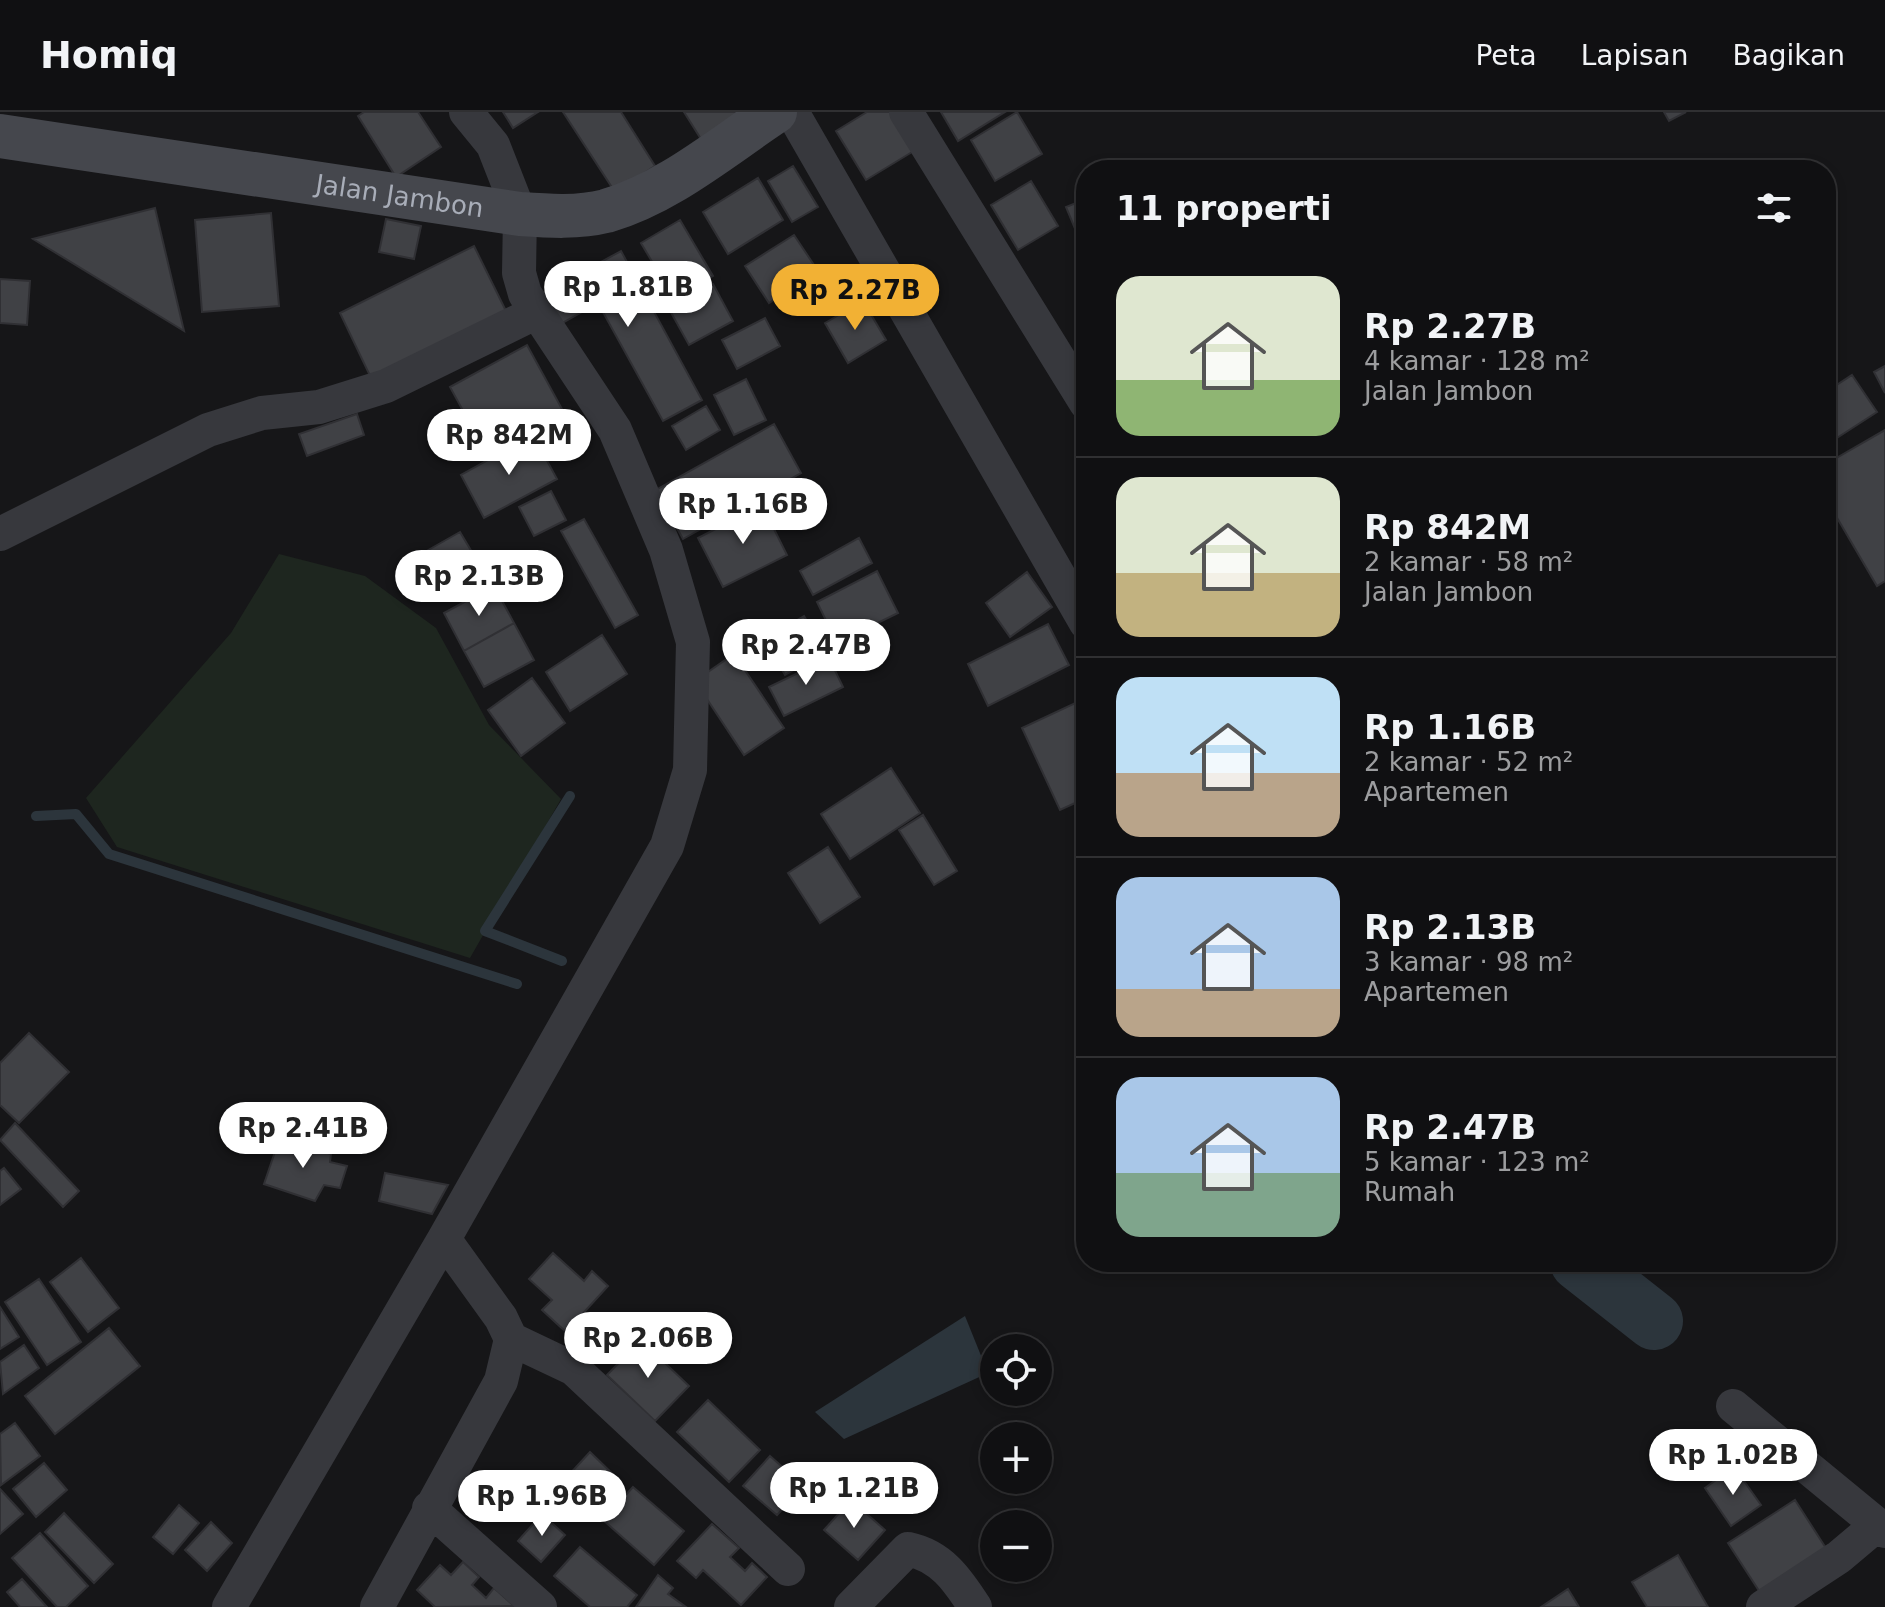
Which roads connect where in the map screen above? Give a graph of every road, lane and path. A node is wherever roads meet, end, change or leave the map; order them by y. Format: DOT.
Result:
graph roads {
  1 [pos="466,112"];
  2 [pos="775,112"];
  3 [pos="792,112"];
  4 [pos="906,112"];
  5 [pos="0,136"];
  6 [pos="520,214"];
  7 [pos="535,313"];
  8 [pos="1076,387"];
  9 [pos="0,534"];
  10 [pos="1076,606"];
  11 [pos="444,1239"];
  12 [pos="511,1339"];
  13 [pos="1733,1406"];
  14 [pos="429,1508"];
  15 [pos="1881,1528"];
  16 [pos="788,1569"];
  17 [pos="229,1607"];
  18 [pos="377,1607"];
  19 [pos="540,1607"];
  20 [pos="851,1607"];
  21 [pos="975,1607"];
  22 [pos="1763,1607"];
  1 -- 6 [label="street"];
  2 -- 6 [label="street, Jalan Jambon"];
  3 -- 10 [label="street"];
  4 -- 8 [label="street"];
  5 -- 6 [label="street, Jalan Jambon"];
  6 -- 7 [label="street"];
  7 -- 9 [label="street"];
  7 -- 11 [label="street"];
  11 -- 12 [label="street"];
  11 -- 17 [label="street"];
  12 -- 14 [label="street"];
  12 -- 16 [label="street"];
  13 -- 15 [label="street"];
  14 -- 18 [label="street"];
  14 -- 19 [label="street"];
  15 -- 22 [label="street"];
  20 -- 21 [label="street"];
}
